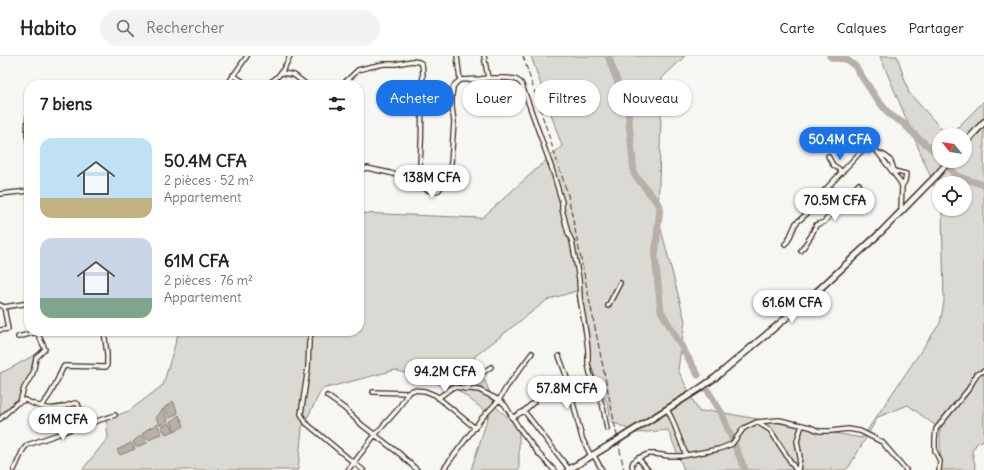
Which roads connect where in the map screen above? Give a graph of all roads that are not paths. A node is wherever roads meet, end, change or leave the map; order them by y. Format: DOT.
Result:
graph roads {
  1 [pos="290,56"];
  2 [pos="456,56"];
  3 [pos="484,56"];
  4 [pos="245,57"];
  5 [pos="282,72"];
  6 [pos="233,74"];
  7 [pos="488,78"];
  8 [pos="230,80"];
  9 [pos="241,80"];
  10 [pos="272,80"];
  11 [pos="300,80"];
  12 [pos="347,80"];
  13 [pos="424,80"];
  14 [pos="460,80"];
  15 [pos="423,116"];
  16 [pos="984,122"];
  17 [pos="972,135"];
  18 [pos="877,153"];
  19 [pos="828,156"];
  20 [pos="943,168"];
  21 [pos="364,169"];
  22 [pos="842,173"];
  23 [pos="860,184"];
  24 [pos="419,185"];
  25 [pos="902,186"];
  26 [pos="828,188"];
  27 [pos="836,191"];
  28 [pos="24,192"];
  29 [pos="0,194"];
  30 [pos="903,211"];
  31 [pos="786,244"];
  32 [pos="801,251"];
  33 [pos="620,284"];
  34 [pos="24,304"];
  35 [pos="2,306"];
  36 [pos="608,306"];
  37 [pos="0,330"];
  38 [pos="24,335"];
  39 [pos="39,336"];
  40 [pos="105,336"];
  41 [pos="311,336"];
  42 [pos="18,337"];
  43 [pos="532,353"];
  44 [pos="559,356"];
  45 [pos="491,367"];
  46 [pos="984,371"];
  47 [pos="466,389"];
  48 [pos="373,392"];
  49 [pos="408,393"];
  50 [pos="327,396"];
  51 [pos="438,398"];
  52 [pos="499,400"];
  53 [pos="534,401"];
  54 [pos="20,402"];
  55 [pos="41,406"];
  56 [pos="667,409"];
  57 [pos="524,410"];
  58 [pos="115,415"];
  59 [pos="512,418"];
  60 [pos="0,419"];
  61 [pos="757,422"];
  62 [pos="85,425"];
  63 [pos="802,425"];
  64 [pos="475,428"];
  65 [pos="608,429"];
  66 [pos="375,435"];
  67 [pos="592,455"];
  68 [pos="686,455"];
  69 [pos="638,458"];
  70 [pos="354,463"];
  71 [pos="568,469"];
  72 [pos="14,470"];
  73 [pos="348,470"];
  74 [pos="363,470"];
  75 [pos="418,470"];
  76 [pos="443,470"];
  77 [pos="554,470"];
  78 [pos="602,470"];
  79 [pos="633,470"];
  80 [pos="648,470"];
  81 [pos="797,470"];
  82 [pos="906,470"];
  83 [pos="939,470"];
  1 -- 5 [label="street"];
  2 -- 14 [label="street"];
  3 -- 7 [label="street"];
  4 -- 6 [label="street"];
  5 -- 10 [label="street"];
  5 -- 11 [label="street"];
  6 -- 8 [label="street"];
  6 -- 9 [label="street"];
  7 -- 14 [label="street"];
  7 -- 65 [label="street"];
  12 -- 13 [label="street"];
  14 -- 24 [label="street"];
  15 -- 24 [label="street"];
  16 -- 17 [label="street"];
  18 -- 22 [label="street"];
  18 -- 25 [label="street"];
  18 -- 25 [label="street"];
  19 -- 22 [label="street"];
  20 -- 30 [label="street"];
  21 -- 24 [label="street"];
  22 -- 26 [label="street"];
  23 -- 32 [label="street"];
  25 -- 30 [label="street"];
  26 -- 27 [label="street"];
  26 -- 31 [label="street"];
  28 -- 29 [label="street"];
  30 -- 56 [label="street"];
  33 -- 36 [label="street"];
  34 -- 35 [label="street"];
  35 -- 37 [label="street"];
  38 -- 42 [label="street"];
  39 -- 54 [label="street"];
  40 -- 55 [label="street"];
  41 -- 70 [label="street"];
  43 -- 52 [label="street"];
  44 -- 67 [label="street"];
  45 -- 47 [label="street"];
  46 -- 83 [label="street"];
  47 -- 51 [label="street"];
  47 -- 52 [label="street"];
  48 -- 49 [label="street"];
  49 -- 51 [label="street"];
  49 -- 66 [label="street"];
  50 -- 66 [label="street"];
  51 -- 64 [label="street"];
  52 -- 59 [label="street"];
  52 -- 64 [label="street"];
  53 -- 57 [label="street"];
  54 -- 55 [label="street"];
  54 -- 60 [label="street"];
  55 -- 62 [label="street"];
  56 -- 67 [label="street, bridge"];
  56 -- 68 [label="street"];
  57 -- 59 [label="street"];
  57 -- 71 [label="street"];
  58 -- 62 [label="street"];
  59 -- 77 [label="street"];
  61 -- 63 [label="street"];
  61 -- 68 [label="street"];
  61 -- 81 [label="street"];
  62 -- 72 [label="street"];
  63 -- 81 [label="street"];
  63 -- 82 [label="street"];
  64 -- 76 [label="street"];
  66 -- 70 [label="street"];
  66 -- 75 [label="street"];
  67 -- 71 [label="street"];
  67 -- 78 [label="street"];
  68 -- 69 [label="street"];
  69 -- 79 [label="street"];
  69 -- 80 [label="street"];
  70 -- 73 [label="street"];
  70 -- 74 [label="street"];
}
